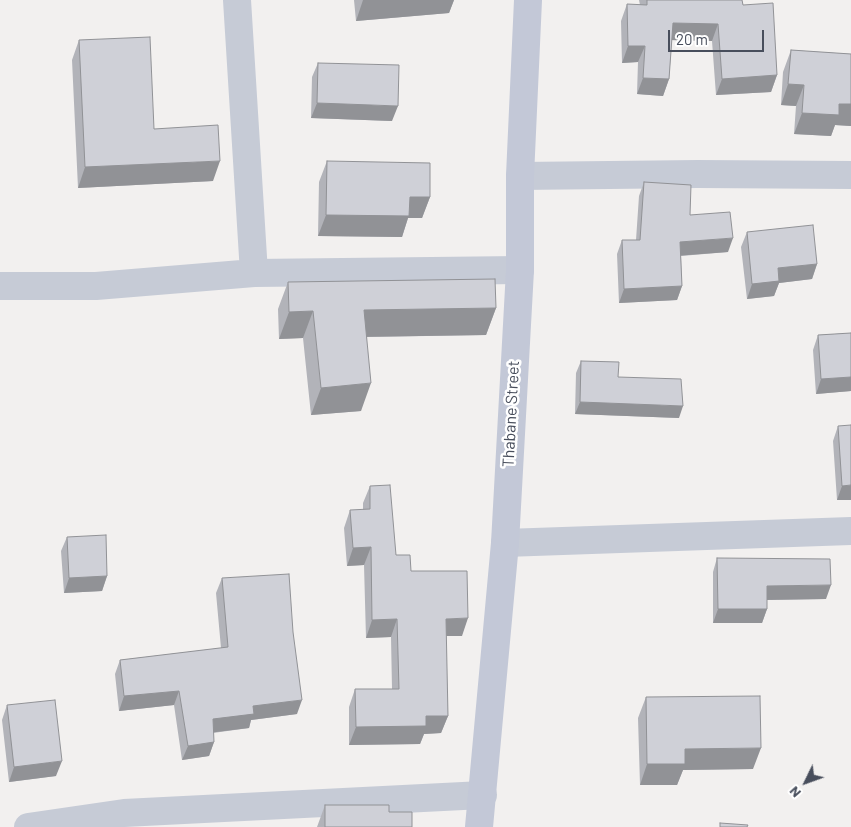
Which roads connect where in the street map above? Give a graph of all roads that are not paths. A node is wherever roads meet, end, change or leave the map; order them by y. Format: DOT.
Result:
graph roads {
  1 [pos="237,0"];
  2 [pos="528,0"];
  3 [pos="851,175"];
  4 [pos="520,176"];
  5 [pos="520,270"];
  6 [pos="254,272"];
  7 [pos="0,286"];
  8 [pos="851,531"];
  9 [pos="505,544"];
  10 [pos="483,795"];
  11 [pos="28,827"];
  12 [pos="479,827"];
  1 -- 6 [label="street"];
  2 -- 4 [label="street, Thabane Street"];
  3 -- 4 [label="street"];
  4 -- 5 [label="street, Thabane Street"];
  5 -- 6 [label="street"];
  5 -- 9 [label="street, Thabane Street"];
  6 -- 7 [label="street"];
  8 -- 9 [label="street"];
  9 -- 10 [label="street, Thabane Street"];
  10 -- 11 [label="street"];
  10 -- 12 [label="street, Thabane Street"];
}
